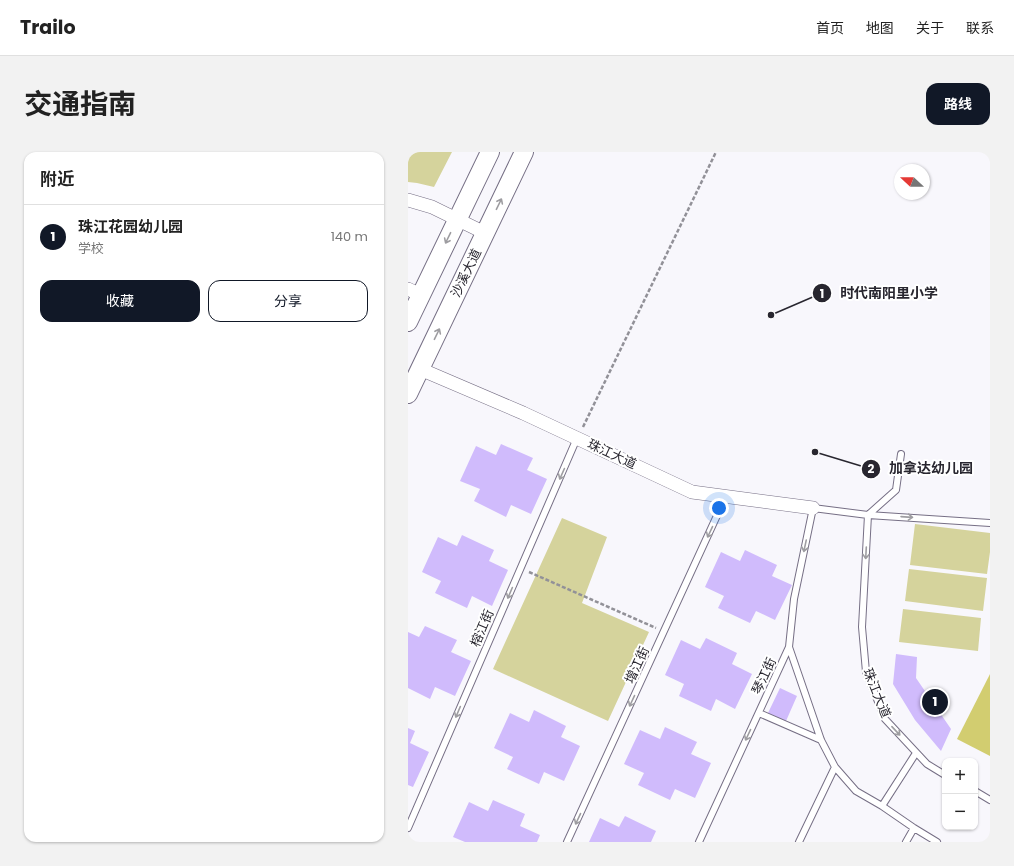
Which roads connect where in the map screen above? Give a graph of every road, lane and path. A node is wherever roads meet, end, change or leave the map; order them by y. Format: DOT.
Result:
graph roads {
  1 [pos="490,152"];
  2 [pos="524,152"];
  3 [pos="716,152"];
  4 [pos="408,200"];
  5 [pos="457,219"];
  6 [pos="486,232"];
  7 [pos="414,292"];
  8 [pos="408,322"];
  9 [pos="420,369"];
  10 [pos="408,394"];
  11 [pos="577,438"];
  12 [pos="901,454"];
  13 [pos="726,496"];
  14 [pos="813,508"];
  15 [pos="868,514"];
  16 [pos="990,523"];
  17 [pos="520,569"];
  18 [pos="664,631"];
  19 [pos="789,647"];
  20 [pos="759,713"];
  21 [pos="820,740"];
  22 [pos="916,753"];
  23 [pos="835,767"];
  24 [pos="942,773"];
  25 [pos="978,794"];
  26 [pos="990,800"];
  27 [pos="882,806"];
  28 [pos="408,828"];
  29 [pos="914,828"];
  30 [pos="567,842"];
  31 [pos="699,842"];
  32 [pos="799,842"];
  33 [pos="906,842"];
  34 [pos="937,842"];
  1 -- 5 [label="main road"];
  6 -- 2 [label="main road, 沙溪大道, one-way"];
  3 -- 11 [label="path"];
  4 -- 5 [label="street"];
  5 -- 6 [label="street"];
  5 -- 7 [label="main road, one-way"];
  9 -- 6 [label="main road, 沙溪大道, one-way"];
  7 -- 8 [label="main road"];
  9 -- 10 [label="main road, 沙溪大道"];
  9 -- 11 [label="street, 珠江大道"];
  11 -- 13 [label="street, 珠江大道"];
  11 -- 17 [label="lane, 榕江街, one-way"];
  12 -- 15 [label="lane"];
  13 -- 14 [label="street, 珠江大道"];
  13 -- 18 [label="lane, 增江街, one-way"];
  14 -- 15 [label="lane"];
  14 -- 19 [label="lane, 琴江街, one-way"];
  15 -- 16 [label="lane, one-way"];
  15 -- 22 [label="lane, 珠江大道, one-way"];
  17 -- 18 [label="path"];
  17 -- 28 [label="lane, 榕江街, one-way"];
  18 -- 30 [label="lane, 增江街, one-way"];
  19 -- 20 [label="lane, 琴江街"];
  19 -- 21 [label="lane"];
  20 -- 21 [label="lane"];
  20 -- 31 [label="lane, 琴江街, one-way"];
  21 -- 23 [label="lane"];
  22 -- 24 [label="lane, 珠江大道"];
  22 -- 27 [label="lane"];
  23 -- 27 [label="lane"];
  23 -- 32 [label="lane"];
  25 -- 26 [label="lane"];
  27 -- 29 [label="lane"];
  29 -- 33 [label="lane"];
  29 -- 34 [label="lane"];
}
